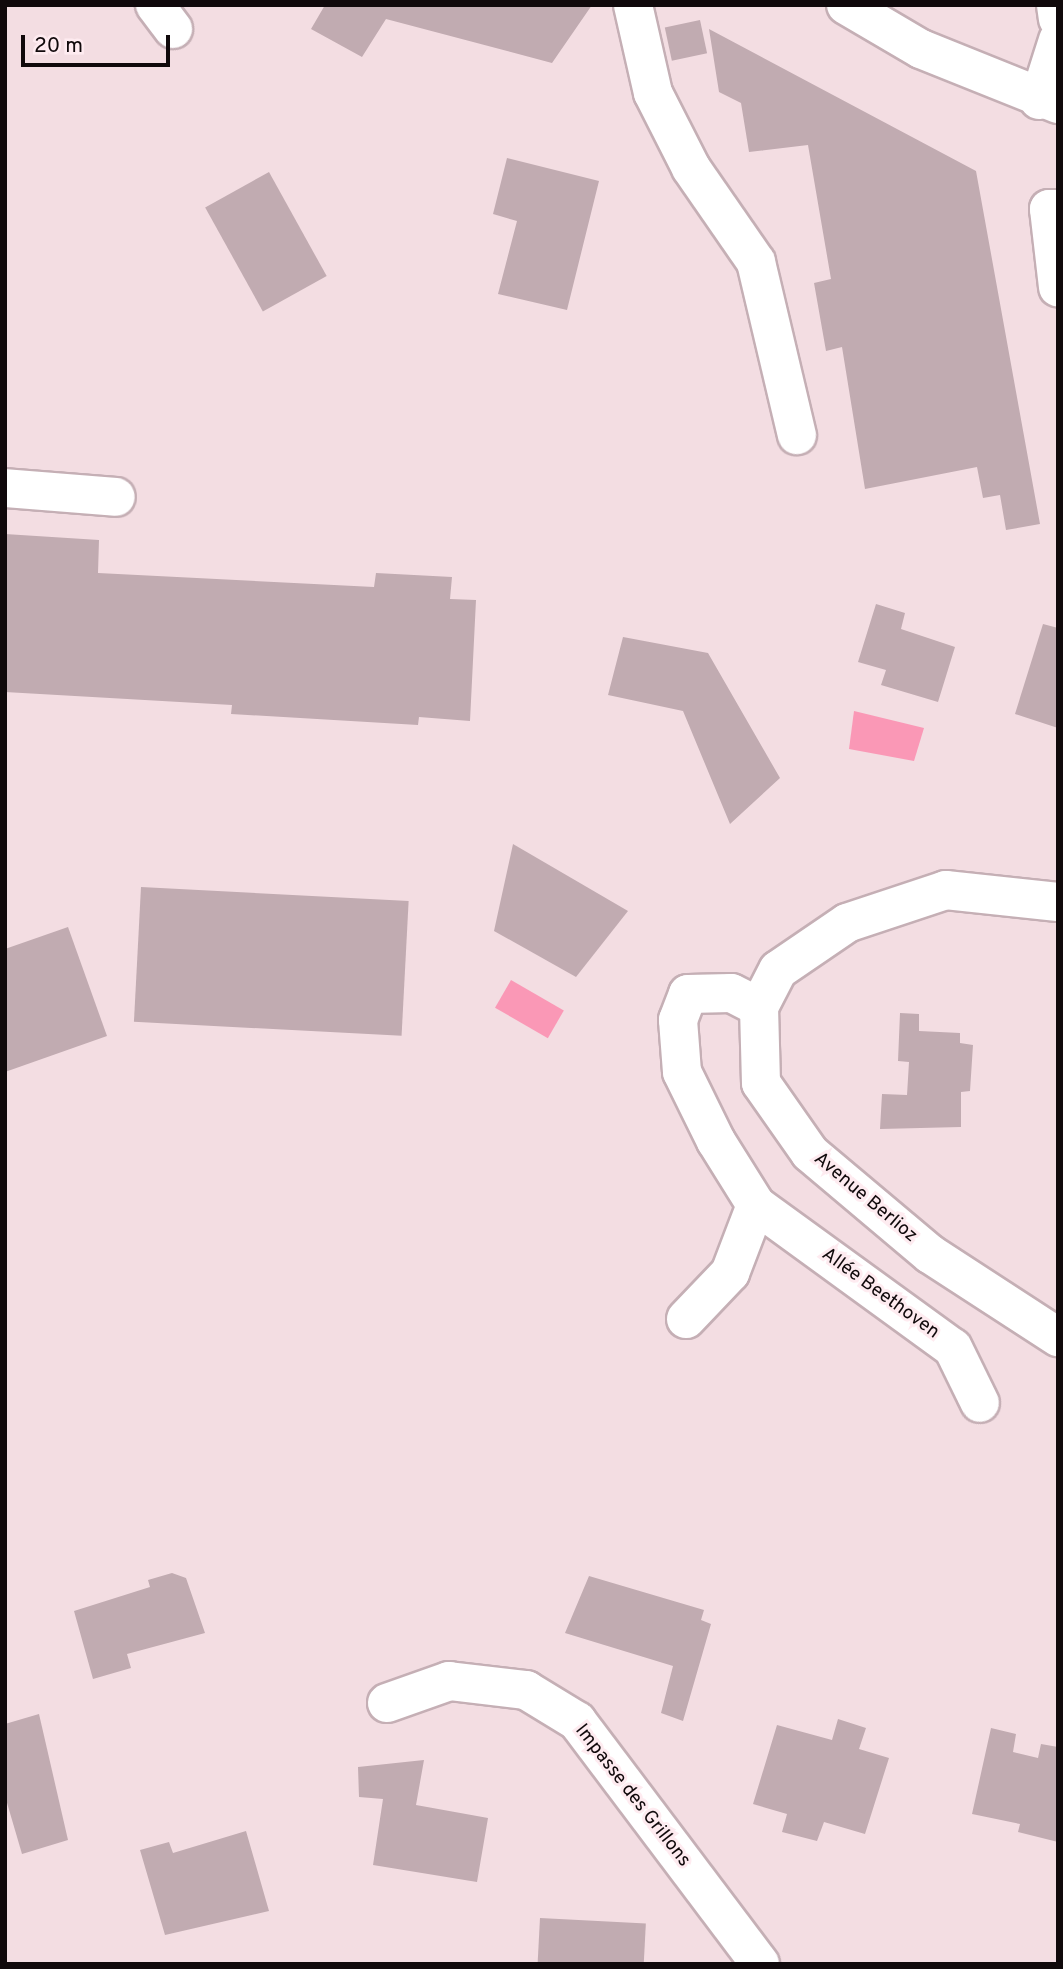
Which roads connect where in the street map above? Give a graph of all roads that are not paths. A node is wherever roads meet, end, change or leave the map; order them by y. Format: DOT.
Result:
graph roads {
  1 [pos="634,5"];
  2 [pos="846,5"];
  3 [pos="1056,5"];
  4 [pos="1058,19"];
  5 [pos="1058,40"];
  6 [pos="1048,102"];
  7 [pos="1058,209"];
  8 [pos="1058,287"];
  9 [pos="797,435"];
  10 [pos="5,488"];
  11 [pos="116,497"];
  12 [pos="1058,902"];
  13 [pos="759,1007"];
  14 [pos="756,1205"];
  15 [pos="686,1319"];
  16 [pos="1058,1337"];
  17 [pos="980,1403"];
  18 [pos="387,1703"];
  19 [pos="760,1964"];
  1 -- 9 [label="street"];
  2 -- 6 [label="street"];
  3 -- 4 [label="street"];
  5 -- 6 [label="street"];
  7 -- 8 [label="street"];
  10 -- 11 [label="street"];
  12 -- 13 [label="street, Avenue Berlioz"];
  13 -- 14 [label="street, Allée Beethoven"];
  13 -- 16 [label="street, Avenue Berlioz"];
  14 -- 15 [label="street"];
  14 -- 17 [label="street, Allée Beethoven"];
  18 -- 19 [label="street, Impasse des Grillons"];
}
